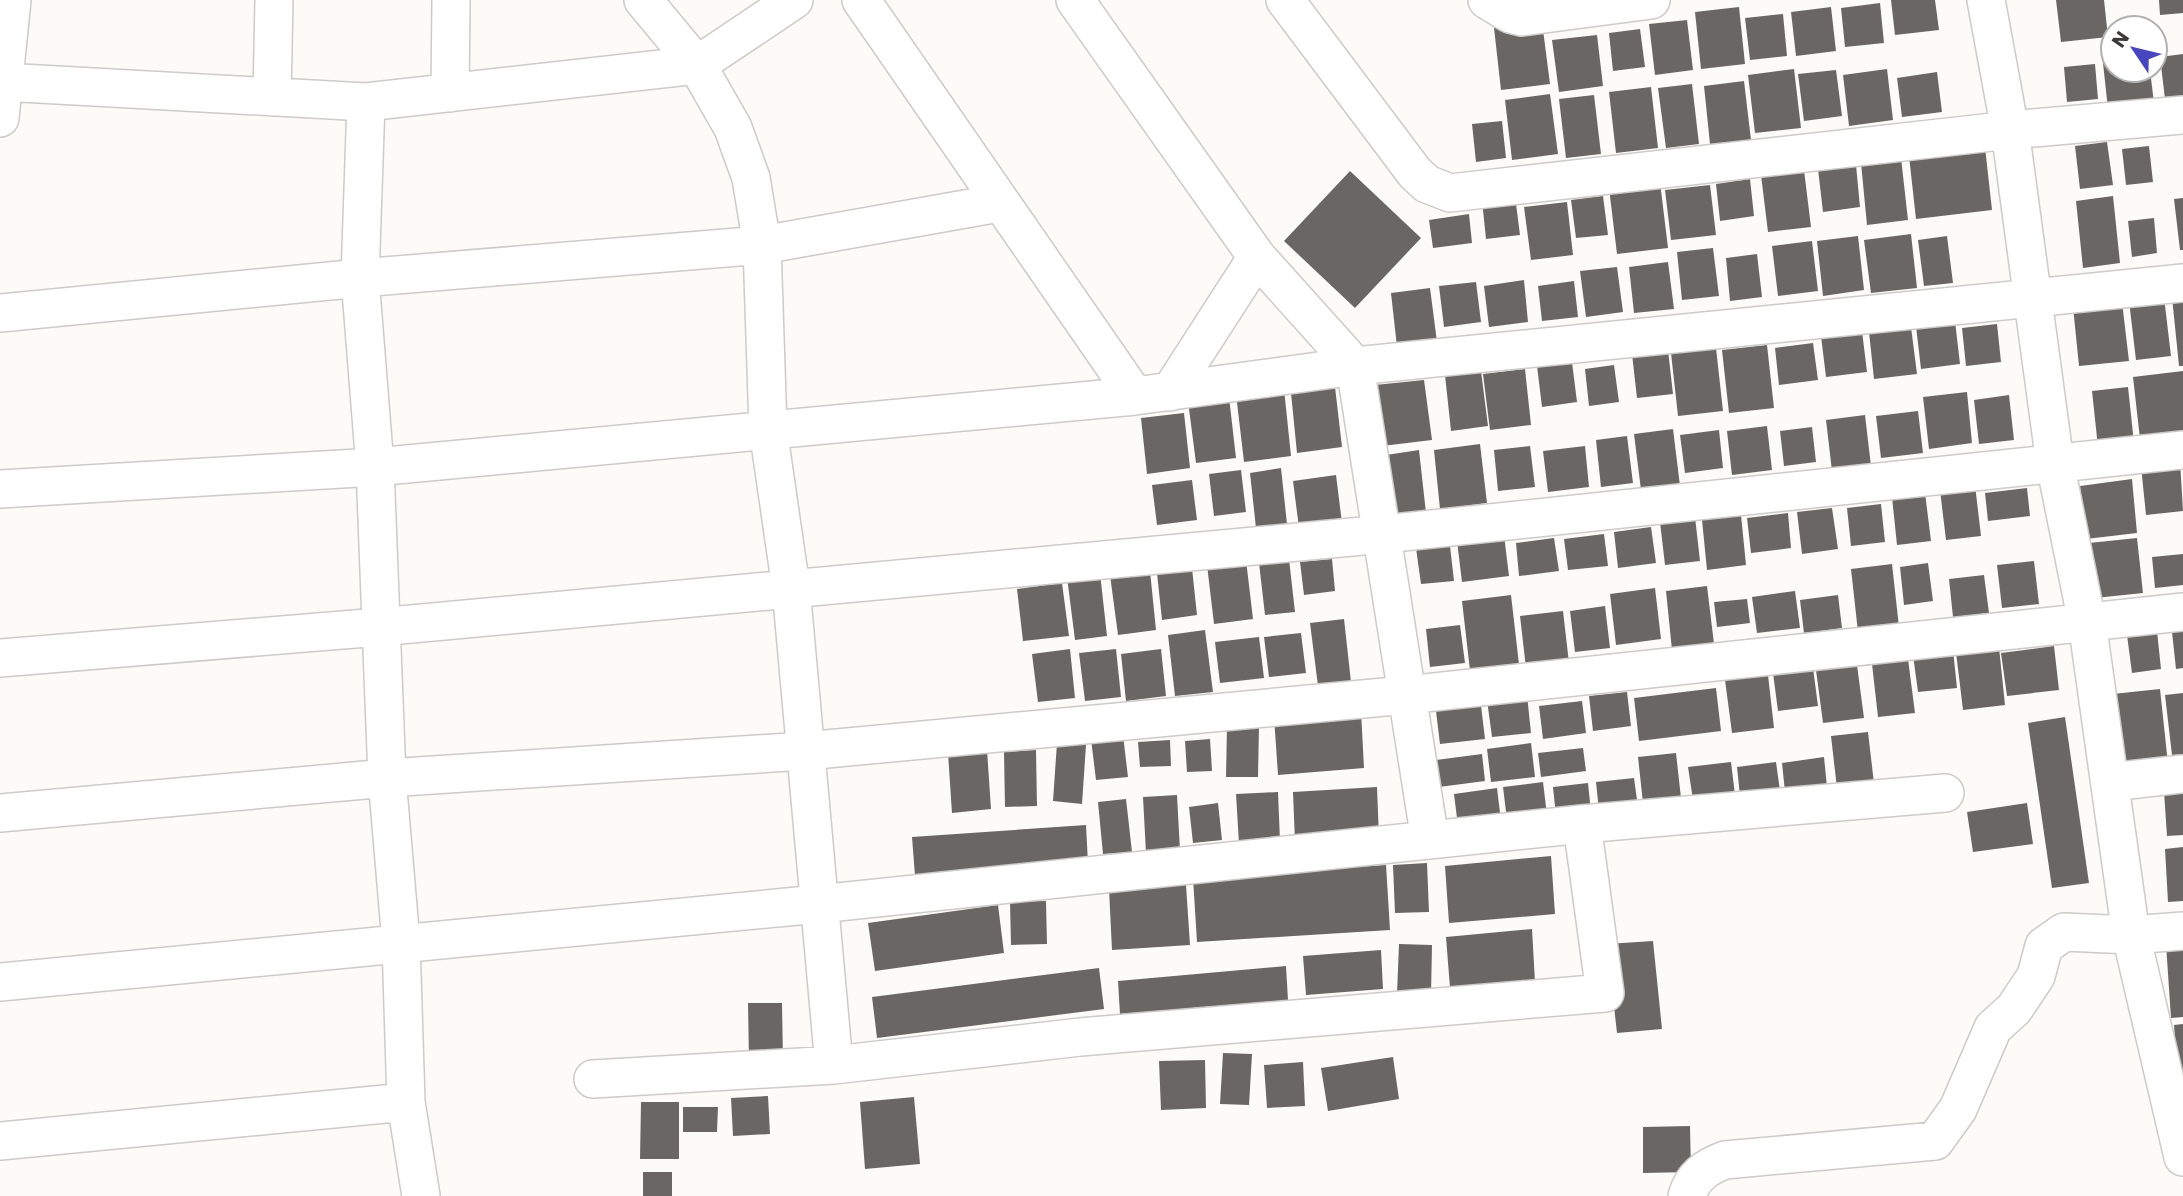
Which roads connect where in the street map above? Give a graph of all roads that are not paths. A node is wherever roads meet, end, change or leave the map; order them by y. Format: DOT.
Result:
graph roads {
  1 [pos="12,0"];
  2 [pos="274,0"];
  3 [pos="451,0"];
  4 [pos="643,0"];
  5 [pos="793,0"];
  6 [pos="861,0"];
  7 [pos="1075,0"];
  8 [pos="1285,0"];
  9 [pos="1486,0"];
  10 [pos="1651,0"];
  11 [pos="1986,0"];
  12 [pos="697,65"];
  13 [pos="3,82"];
  14 [pos="450,93"];
  15 [pos="272,97"];
  16 [pos="366,103"];
  17 [pos="2183,115"];
  18 [pos="0,118"];
  19 [pos="2010,130"];
  20 [pos="999,203"];
  21 [pos="762,245"];
  22 [pos="1257,257"];
  23 [pos="360,278"];
  24 [pos="2183,283"];
  25 [pos="2035,297"];
  26 [pos="0,313"];
  27 [pos="1355,366"];
  28 [pos="1153,394"];
  29 [pos="768,429"];
  30 [pos="2183,450"];
  31 [pos="2055,463"];
  32 [pos="375,467"];
  33 [pos="0,489"];
  34 [pos="1384,534"];
  35 [pos="791,588"];
  36 [pos="2183,612"];
  37 [pos="2087,622"];
  38 [pos="379,627"];
  39 [pos="0,657"];
  40 [pos="1406,695"];
  41 [pos="805,751"];
  42 [pos="2183,774"];
  43 [pos="387,778"];
  44 [pos="2111,782"];
  45 [pos="1945,793"];
  46 [pos="0,813"];
  47 [pos="1582,824"];
  48 [pos="1430,840"];
  49 [pos="819,904"];
  50 [pos="2183,931"];
  51 [pos="2132,935"];
  52 [pos="401,942"];
  53 [pos="0,982"];
  54 [pos="834,1065"];
  55 [pos="593,1079"];
  56 [pos="2175,1091"];
  57 [pos="406,1102"];
  58 [pos="0,1141"];
  59 [pos="2183,1157"];
  60 [pos="421,1196"];
  61 [pos="1687,1196"];
  1 -- 13 [label="street"];
  2 -- 15 [label="street"];
  3 -- 14 [label="street"];
  4 -- 12 [label="street"];
  5 -- 12 [label="street"];
  6 -- 20 [label="street"];
  7 -- 22 [label="street"];
  8 -- 19 [label="street"];
  9 -- 10 [label="street"];
  11 -- 19 [label="street"];
  12 -- 14 [label="street"];
  12 -- 21 [label="street"];
  13 -- 15 [label="street"];
  13 -- 18 [label="street"];
  14 -- 16 [label="street"];
  15 -- 16 [label="street"];
  16 -- 23 [label="street"];
  17 -- 19 [label="street"];
  19 -- 25 [label="street"];
  20 -- 21 [label="street"];
  20 -- 28 [label="street"];
  21 -- 23 [label="street"];
  21 -- 29 [label="street"];
  22 -- 27 [label="street"];
  22 -- 28 [label="street"];
  23 -- 26 [label="street"];
  23 -- 32 [label="street"];
  24 -- 25 [label="street"];
  25 -- 27 [label="street"];
  25 -- 31 [label="street"];
  27 -- 28 [label="street"];
  27 -- 34 [label="street"];
  28 -- 29 [label="street"];
  29 -- 32 [label="street"];
  29 -- 35 [label="street"];
  30 -- 31 [label="street"];
  31 -- 34 [label="street"];
  31 -- 37 [label="street"];
  32 -- 33 [label="street"];
  32 -- 38 [label="street"];
  34 -- 35 [label="street"];
  34 -- 40 [label="street"];
  35 -- 38 [label="street"];
  35 -- 41 [label="street"];
  36 -- 37 [label="street"];
  37 -- 40 [label="street"];
  37 -- 44 [label="street"];
  38 -- 39 [label="street"];
  38 -- 43 [label="street"];
  40 -- 41 [label="street"];
  40 -- 48 [label="street"];
  41 -- 43 [label="street"];
  41 -- 49 [label="street"];
  42 -- 44 [label="street"];
  43 -- 46 [label="street"];
  43 -- 52 [label="street"];
  44 -- 51 [label="street"];
  45 -- 47 [label="street"];
  47 -- 48 [label="street"];
  47 -- 54 [label="street"];
  48 -- 49 [label="street"];
  49 -- 52 [label="street"];
  49 -- 54 [label="street"];
  50 -- 51 [label="street"];
  51 -- 56 [label="street"];
  51 -- 61 [label="street"];
  52 -- 53 [label="street"];
  52 -- 57 [label="street"];
  54 -- 55 [label="street"];
  56 -- 59 [label="street"];
  57 -- 58 [label="street"];
  57 -- 60 [label="street"];
}
